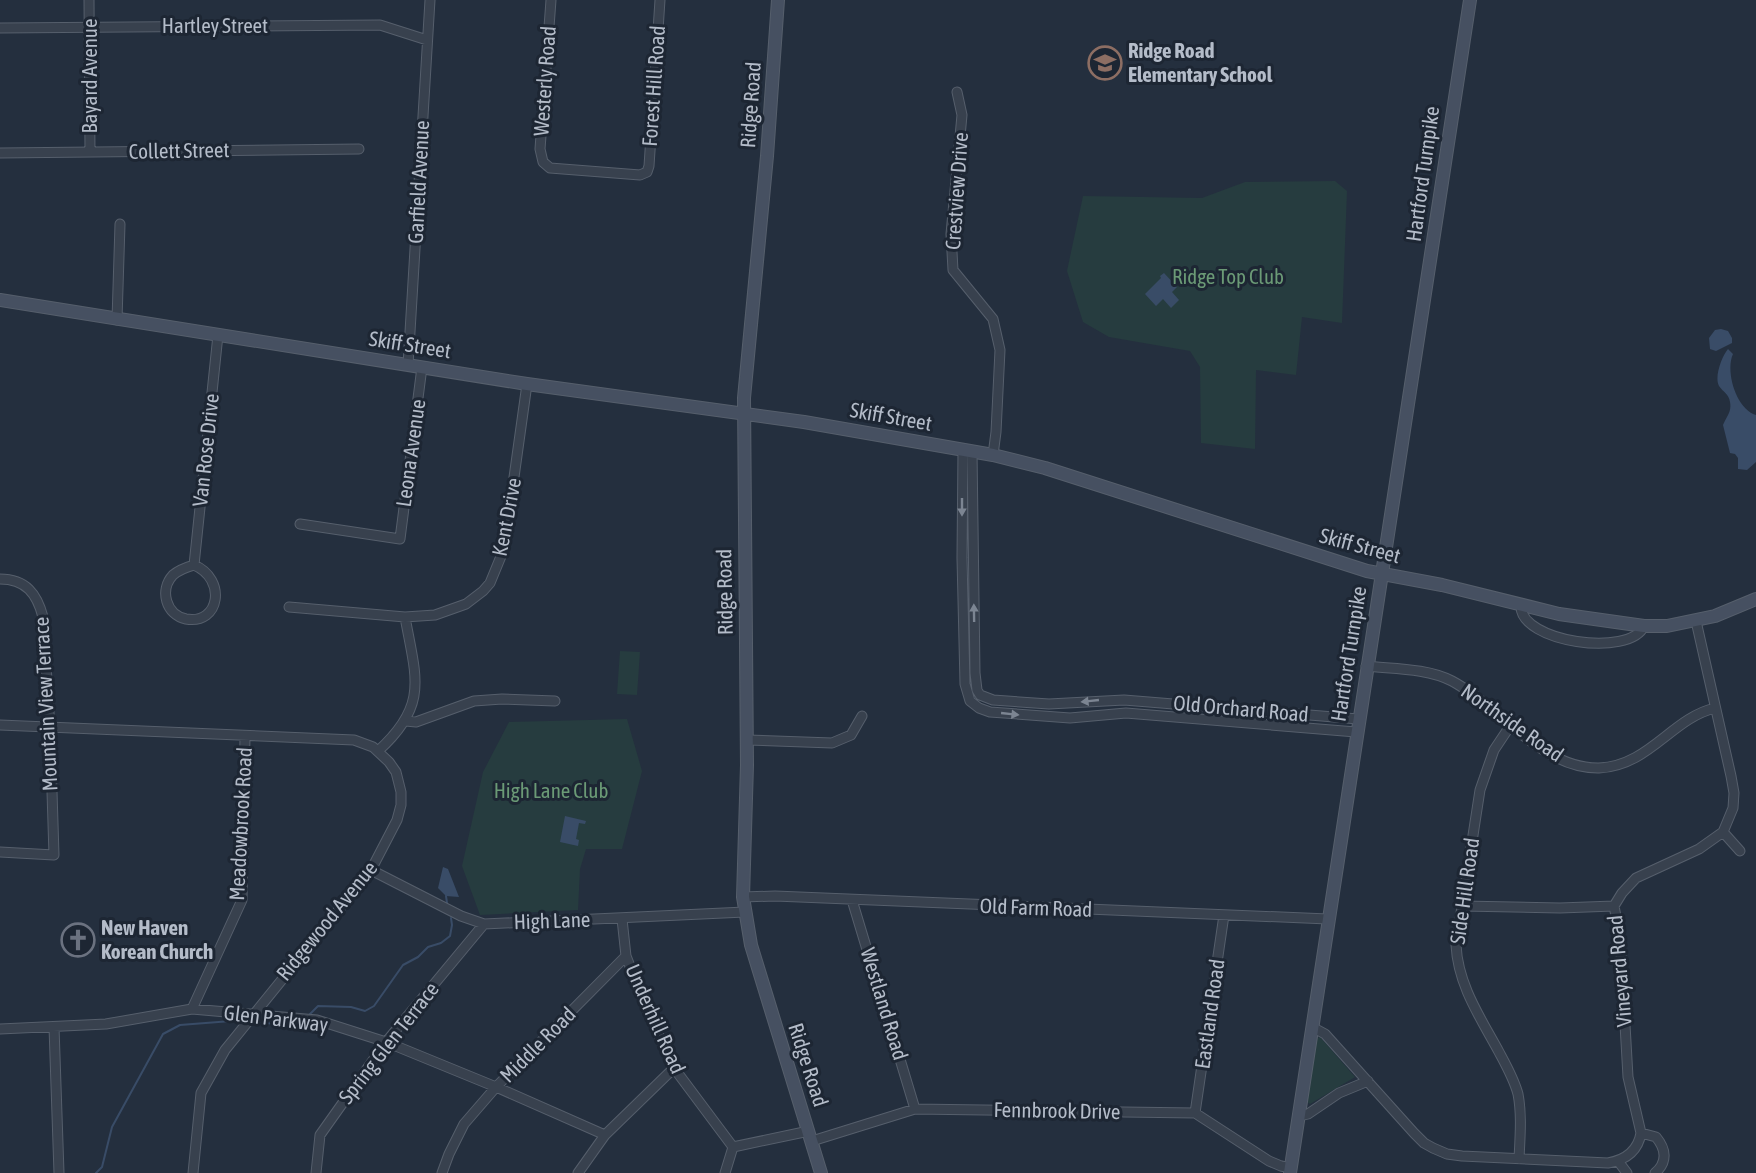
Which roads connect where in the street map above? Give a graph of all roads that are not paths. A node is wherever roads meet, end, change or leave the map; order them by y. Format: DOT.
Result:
graph roads {
  1 [pos="89,0"];
  2 [pos="430,0"];
  3 [pos="551,0"];
  4 [pos="660,0"];
  5 [pos="778,0"];
  6 [pos="1470,0"];
  7 [pos="89,27"];
  8 [pos="0,28"];
  9 [pos="428,40"];
  10 [pos="957,92"];
  11 [pos="358,149"];
  12 [pos="90,152"];
  13 [pos="0,153"];
  14 [pos="647,172"];
  15 [pos="120,224"];
  16 [pos="0,300"];
  17 [pos="117,320"];
  18 [pos="218,335"];
  19 [pos="408,365"];
  20 [pos="422,367"];
  21 [pos="527,384"];
  22 [pos="744,413"];
  23 [pos="967,450"];
  24 [pos="993,454"];
  25 [pos="300,524"];
  26 [pos="194,565"];
  27 [pos="1382,574"];
  28 [pos="0,579"];
  29 [pos="963,583"];
  30 [pos="974,583"];
  31 [pos="1756,599"];
  32 [pos="1521,606"];
  33 [pos="290,607"];
  34 [pos="405,617"];
  35 [pos="1696,621"];
  36 [pos="1644,626"];
  37 [pos="1366,666"];
  38 [pos="982,697"];
  39 [pos="1113,699"];
  40 [pos="555,701"];
  41 [pos="1161,702"];
  42 [pos="976,705"];
  43 [pos="1715,708"];
  44 [pos="1112,713"];
  45 [pos="862,716"];
  46 [pos="1160,717"];
  47 [pos="406,721"];
  48 [pos="0,726"];
  49 [pos="1357,726"];
  50 [pos="1510,726"];
  51 [pos="50,728"];
  52 [pos="245,736"];
  53 [pos="747,740"];
  54 [pos="378,751"];
  55 [pos="1723,832"];
  56 [pos="1740,851"];
  57 [pos="0,852"];
  58 [pos="371,870"];
  59 [pos="743,897"];
  60 [pos="852,900"];
  61 [pos="1462,906"];
  62 [pos="1614,906"];
  63 [pos="745,912"];
  64 [pos="1224,915"];
  65 [pos="622,919"];
  66 [pos="1328,919"];
  67 [pos="484,924"];
  68 [pos="626,956"];
  69 [pos="192,1009"];
  70 [pos="254,1013"];
  71 [pos="54,1027"];
  72 [pos="1312,1027"];
  73 [pos="0,1029"];
  74 [pos="386,1042"];
  75 [pos="674,1068"];
  76 [pos="1368,1081"];
  77 [pos="496,1087"];
  78 [pos="915,1108"];
  79 [pos="1195,1113"];
  80 [pos="1299,1116"];
  81 [pos="1641,1133"];
  82 [pos="605,1135"];
  83 [pos="810,1136"];
  84 [pos="733,1147"];
  85 [pos="1519,1159"];
  86 [pos="1618,1161"];
  87 [pos="1291,1170"];
  88 [pos="59,1173"];
  89 [pos="193,1173"];
  90 [pos="316,1173"];
  91 [pos="442,1173"];
  92 [pos="579,1173"];
  93 [pos="725,1173"];
  94 [pos="821,1173"];
  95 [pos="1627,1173"];
  96 [pos="1656,1173"];
  1 -- 7 [label="street, Bayard Avenue"];
  2 -- 9 [label="street, Garfield Avenue"];
  3 -- 14 [label="street, Westerly Road"];
  4 -- 14 [label="street, Forest Hill Road"];
  5 -- 22 [label="main road, Ridge Road"];
  6 -- 27 [label="main road, Hartford Turnpike"];
  7 -- 8 [label="street, Hartley Street"];
  7 -- 9 [label="street, Hartley Street"];
  7 -- 12 [label="street, Bayard Avenue"];
  9 -- 19 [label="street, Garfield Avenue"];
  10 -- 24 [label="street, Crestview Drive"];
  11 -- 12 [label="street, Collett Street"];
  12 -- 13 [label="street, Collett Street"];
  15 -- 17 [label="street"];
  16 -- 17 [label="main road, Skiff Street"];
  17 -- 18 [label="main road, Skiff Street"];
  18 -- 19 [label="main road, Skiff Street"];
  18 -- 26 [label="street, Van Rose Drive"];
  19 -- 20 [label="main road, Skiff Street"];
  20 -- 21 [label="main road, Skiff Street"];
  20 -- 25 [label="street, Leona Avenue"];
  21 -- 22 [label="main road, Skiff Street"];
  21 -- 34 [label="street, Kent Drive"];
  22 -- 23 [label="main road, Skiff Street"];
  22 -- 53 [label="main road, Ridge Road"];
  23 -- 24 [label="main road, Skiff Street"];
  23 -- 29 [label="street, one-way"];
  23 -- 30 [label="street"];
  24 -- 27 [label="main road, Skiff Street"];
  26 -- 26 [label="street"];
  27 -- 32 [label="main road, Skiff Street"];
  27 -- 37 [label="main road, Hartford Turnpike"];
  28 -- 51 [label="street, Mountain View Terrace"];
  29 -- 30 [label="street"];
  29 -- 42 [label="street"];
  38 -- 30 [label="street, one-way"];
  31 -- 35 [label="main road, Skiff Street"];
  32 -- 36 [label="main road, Skiff Street"];
  32 -- 36 [label="street"];
  33 -- 34 [label="street, Kent Drive"];
  34 -- 47 [label="street"];
  35 -- 36 [label="main road, Skiff Street"];
  35 -- 43 [label="street"];
  37 -- 49 [label="main road, Hartford Turnpike"];
  37 -- 50 [label="street, Northside Road"];
  39 -- 38 [label="street, Old Orchard Road, one-way"];
  38 -- 42 [label="street"];
  39 -- 41 [label="street, Old Orchard Road"];
  39 -- 44 [label="street"];
  40 -- 47 [label="street"];
  41 -- 46 [label="street, Old Orchard Road"];
  41 -- 49 [label="street, Old Orchard Road"];
  42 -- 44 [label="street, Old Orchard Road, one-way"];
  43 -- 50 [label="street, Northside Road"];
  43 -- 55 [label="street"];
  44 -- 46 [label="street, Old Orchard Road"];
  45 -- 53 [label="street"];
  46 -- 49 [label="street, Old Orchard Road"];
  47 -- 54 [label="street"];
  48 -- 51 [label="street, Ridgewood Avenue"];
  49 -- 66 [label="main road, Hartford Turnpike"];
  50 -- 61 [label="street, Side Hill Road"];
  51 -- 52 [label="street, Ridgewood Avenue"];
  51 -- 57 [label="street, Mountain View Terrace"];
  52 -- 54 [label="street, Ridgewood Avenue"];
  52 -- 69 [label="street, Meadowbrook Road"];
  53 -- 59 [label="main road, Ridge Road"];
  54 -- 58 [label="street, Ridgewood Avenue"];
  55 -- 56 [label="street"];
  55 -- 62 [label="street, Vineyard Road"];
  58 -- 67 [label="street, High Lane"];
  58 -- 70 [label="street, Ridgewood Avenue"];
  59 -- 60 [label="street, Old Farm Road"];
  59 -- 63 [label="main road, Ridge Road"];
  60 -- 64 [label="street, Old Farm Road"];
  60 -- 78 [label="street, Westland Road"];
  61 -- 62 [label="street"];
  61 -- 85 [label="street, Side Hill Road"];
  62 -- 81 [label="street, Vineyard Road"];
  63 -- 65 [label="street, High Lane"];
  63 -- 83 [label="main road, Ridge Road"];
  64 -- 66 [label="street, Old Farm Road"];
  64 -- 79 [label="street, Eastland Road"];
  65 -- 67 [label="street, High Lane"];
  65 -- 68 [label="street"];
  66 -- 72 [label="main road, Hartford Turnpike"];
  67 -- 74 [label="street, Spring Glen Terrace"];
  68 -- 75 [label="street, Underhill Road"];
  68 -- 77 [label="street, Middle Road"];
  69 -- 70 [label="street, Glen Parkway"];
  69 -- 71 [label="street, Glen Parkway"];
  70 -- 74 [label="street, Glen Parkway"];
  70 -- 89 [label="street, Ridgewood Avenue"];
  71 -- 73 [label="street, Glen Parkway"];
  71 -- 88 [label="street"];
  72 -- 76 [label="street"];
  72 -- 80 [label="main road, Hartford Turnpike"];
  74 -- 77 [label="street, Glen Parkway"];
  74 -- 90 [label="street, Spring Glen Terrace"];
  75 -- 82 [label="street"];
  75 -- 84 [label="street, Underhill Road"];
  76 -- 80 [label="street"];
  76 -- 85 [label="street"];
  77 -- 82 [label="street, Glen Parkway"];
  77 -- 91 [label="street, Middle Road"];
  78 -- 79 [label="street, Fennbrook Drive"];
  78 -- 83 [label="street, Fennbrook Drive"];
  79 -- 87 [label="street"];
  80 -- 87 [label="main road, Hartford Turnpike"];
  81 -- 86 [label="street"];
  81 -- 96 [label="street"];
  82 -- 92 [label="street"];
  83 -- 84 [label="street, Fennbrook Drive"];
  83 -- 94 [label="main road, Ridge Road"];
  84 -- 93 [label="street"];
  85 -- 86 [label="street"];
  86 -- 95 [label="street"];
}
